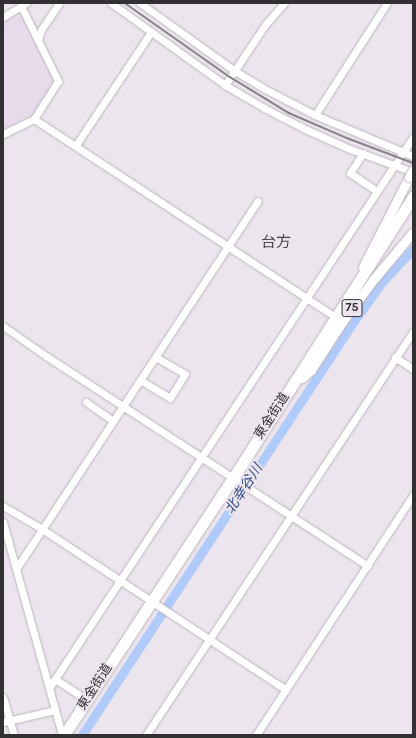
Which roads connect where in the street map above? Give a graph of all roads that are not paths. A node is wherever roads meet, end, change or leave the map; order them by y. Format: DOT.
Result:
graph roads {
  1 [pos="59,3"];
  2 [pos="111,3"];
  3 [pos="140,3"];
  4 [pos="284,3"];
  5 [pos="387,3"];
  6 [pos="24,4"];
  7 [pos="3,17"];
  8 [pos="151,32"];
  9 [pos="38,40"];
  10 [pos="235,71"];
  11 [pos="225,85"];
  12 [pos="315,115"];
  13 [pos="34,119"];
  14 [pos="3,134"];
  15 [pos="413,137"];
  16 [pos="76,146"];
  17 [pos="403,152"];
  18 [pos="362,153"];
  19 [pos="413,156"];
  20 [pos="394,165"];
  21 [pos="412,173"];
  22 [pos="377,191"];
  23 [pos="413,197"];
  24 [pos="258,201"];
  25 [pos="413,207"];
  26 [pos="413,232"];
  27 [pos="228,246"];
  28 [pos="360,280"];
  29 [pos="306,298"];
  30 [pos="335,317"];
  31 [pos="3,326"];
  32 [pos="413,330"];
  33 [pos="156,357"];
  34 [pos="395,357"];
  35 [pos="413,369"];
  36 [pos="302,378"];
  37 [pos="140,380"];
  38 [pos="86,402"];
  39 [pos="124,406"];
  40 [pos="113,421"];
  41 [pos="202,457"];
  42 [pos="236,480"];
  43 [pos="413,495"];
  44 [pos="3,506"];
  45 [pos="291,516"];
  46 [pos="3,522"];
  47 [pos="42,529"];
  48 [pos="368,566"];
  49 [pos="16,569"];
  50 [pos="121,582"];
  51 [pos="154,603"];
  52 [pos="210,640"];
  53 [pos="55,679"];
  54 [pos="49,688"];
  55 [pos="286,690"];
  56 [pos="3,697"];
  57 [pos="83,697"];
  58 [pos="55,710"];
  59 [pos="7,722"];
  60 [pos="14,735"];
  61 [pos="63,735"];
  62 [pos="73,735"];
  63 [pos="146,735"];
  64 [pos="256,735"];
  1 -- 9 [label="street"];
  2 -- 8 [label="street"];
  3 -- 10 [label="street"];
  4 -- 10 [label="street"];
  5 -- 12 [label="street"];
  6 -- 7 [label="street"];
  6 -- 9 [label="street"];
  8 -- 11 [label="street"];
  8 -- 16 [label="street"];
  9 -- 13 [label="street"];
  10 -- 11 [label="street"];
  10 -- 12 [label="street"];
  11 -- 18 [label="street"];
  12 -- 17 [label="street"];
  13 -- 14 [label="street"];
  13 -- 16 [label="street"];
  15 -- 17 [label="street"];
  16 -- 27 [label="street"];
  17 -- 19 [label="street"];
  17 -- 20 [label="street"];
  18 -- 20 [label="street"];
  18 -- 22 [label="street"];
  20 -- 21 [label="street"];
  20 -- 22 [label="street"];
  21 -- 28 [label="main road, 75"];
  22 -- 29 [label="street"];
  23 -- 28 [label="highway, 東金街道"];
  24 -- 27 [label="street"];
  25 -- 36 [label="highway, 東金街道"];
  26 -- 36 [label="main road, 75"];
  27 -- 29 [label="street"];
  27 -- 33 [label="street"];
  28 -- 30 [label="highway, 東金街道"];
  29 -- 30 [label="street"];
  29 -- 41 [label="street"];
  30 -- 42 [label="highway, 東金街道"];
  31 -- 39 [label="street"];
  32 -- 34 [label="street"];
  33 -- 37 [label="street"];
  33 -- 37 [label="street"];
  34 -- 35 [label="street"];
  34 -- 45 [label="street"];
  36 -- 42 [label="highway, 東金街道"];
  37 -- 39 [label="street"];
  38 -- 40 [label="street"];
  39 -- 40 [label="street"];
  39 -- 41 [label="street"];
  40 -- 47 [label="street"];
  41 -- 42 [label="street"];
  41 -- 50 [label="street"];
  42 -- 45 [label="street"];
  42 -- 51 [label="highway, 東金街道"];
  43 -- 48 [label="street"];
  44 -- 47 [label="street"];
  45 -- 48 [label="street"];
  45 -- 52 [label="street"];
  46 -- 49 [label="street"];
  47 -- 49 [label="street"];
  47 -- 50 [label="street"];
  48 -- 55 [label="street"];
  49 -- 54 [label="street"];
  50 -- 51 [label="street"];
  50 -- 53 [label="street"];
  51 -- 52 [label="street"];
  51 -- 61 [label="highway, 東金街道"];
  51 -- 62 [label="highway, 東金街道"];
  52 -- 55 [label="street"];
  52 -- 63 [label="street"];
  53 -- 54 [label="street"];
  53 -- 57 [label="street"];
  54 -- 58 [label="street"];
  55 -- 64 [label="street"];
  56 -- 59 [label="street"];
  58 -- 59 [label="street"];
  58 -- 61 [label="street"];
  59 -- 60 [label="street"];
}
